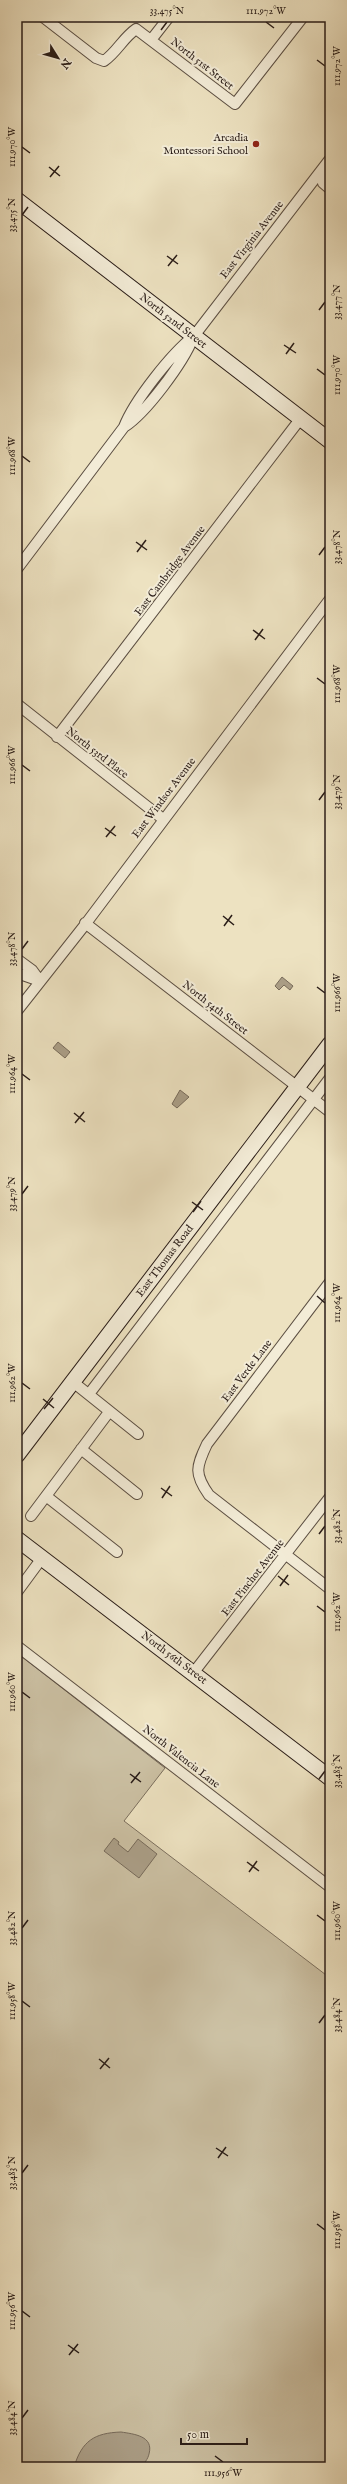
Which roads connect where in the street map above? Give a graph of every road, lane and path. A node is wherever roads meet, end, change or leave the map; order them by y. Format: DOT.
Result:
graph roads {
  1 [pos="43,17"];
  2 [pos="169,17"];
  3 [pos="303,17"];
  4 [pos="151,40"];
  5 [pos="330,159"];
  6 [pos="325,171"];
  7 [pos="330,189"];
  8 [pos="17,200"];
  9 [pos="194,336"];
  10 [pos="301,418"];
  11 [pos="330,441"];
  12 [pos="21,555"];
  13 [pos="17,569"];
  14 [pos="330,599"];
  15 [pos="17,704"];
  16 [pos="57,738"];
  17 [pos="163,819"];
  18 [pos="85,923"];
  19 [pos="17,959"];
  20 [pos="17,973"];
  21 [pos="40,981"];
  22 [pos="17,1011"];
  23 [pos="330,1044"];
  24 [pos="330,1078"];
  25 [pos="297,1087"];
  26 [pos="313,1099"];
  27 [pos="330,1112"];
  28 [pos="330,1282"];
  29 [pos="73,1382"];
  30 [pos="89,1394"];
  31 [pos="109,1412"];
  32 [pos="138,1434"];
  33 [pos="81,1449"];
  34 [pos="17,1455"];
  35 [pos="137,1494"];
  36 [pos="46,1496"];
  37 [pos="330,1497"];
  38 [pos="31,1516"];
  39 [pos="17,1539"];
  40 [pos="116,1552"];
  41 [pos="286,1555"];
  42 [pos="42,1558"];
  43 [pos="330,1589"];
  44 [pos="17,1592"];
  45 [pos="17,1646"];
  46 [pos="194,1672"];
  47 [pos="330,1778"];
  48 [pos="330,1887"];
  1 -- 4 [label="street, North 51st Street"];
  2 -- 4 [label="street"];
  3 -- 4 [label="street, North 51st Street"];
  5 -- 6 [label="street, East Virginia Avenue"];
  6 -- 7 [label="street"];
  6 -- 9 [label="street, East Virginia Avenue"];
  8 -- 9 [label="main road, North 52nd Street"];
  9 -- 10 [label="main road, North 52nd Street"];
  9 -- 12 [label="street, East Virginia Avenue"];
  10 -- 11 [label="main road, North 52nd Street"];
  10 -- 16 [label="street, East Cambridge Avenue"];
  12 -- 13 [label="street, East Virginia Avenue"];
  14 -- 17 [label="street, East Windsor Avenue"];
  15 -- 16 [label="street, North 53rd Place"];
  16 -- 17 [label="street, North 53rd Place"];
  17 -- 18 [label="street, East Windsor Avenue"];
  18 -- 21 [label="street, East Windsor Avenue"];
  18 -- 25 [label="street, North 54th Street"];
  19 -- 21 [label="street"];
  20 -- 21 [label="street"];
  21 -- 22 [label="street, East Windsor Avenue"];
  23 -- 25 [label="main road, East Thomas Road"];
  24 -- 26 [label="street, East Thomas Road"];
  25 -- 26 [label="street, North 54th Street"];
  25 -- 29 [label="main road, East Thomas Road"];
  26 -- 27 [label="street, North 54th Street"];
  26 -- 30 [label="street, East Thomas Road"];
  28 -- 41 [label="street, East Verde Lane"];
  29 -- 30 [label="street"];
  29 -- 34 [label="main road, East Thomas Road"];
  30 -- 31 [label="street"];
  31 -- 32 [label="street"];
  31 -- 33 [label="street"];
  33 -- 35 [label="street"];
  33 -- 36 [label="street"];
  36 -- 38 [label="street"];
  36 -- 40 [label="street"];
  37 -- 41 [label="street, East Pinchot Avenue"];
  39 -- 42 [label="main road, North 56th Street"];
  41 -- 43 [label="street"];
  41 -- 46 [label="street, East Pinchot Avenue"];
  42 -- 44 [label="street"];
  42 -- 46 [label="main road, North 56th Street"];
  45 -- 48 [label="street, North Valencia Lane"];
  46 -- 47 [label="main road, North 56th Street"];
}
